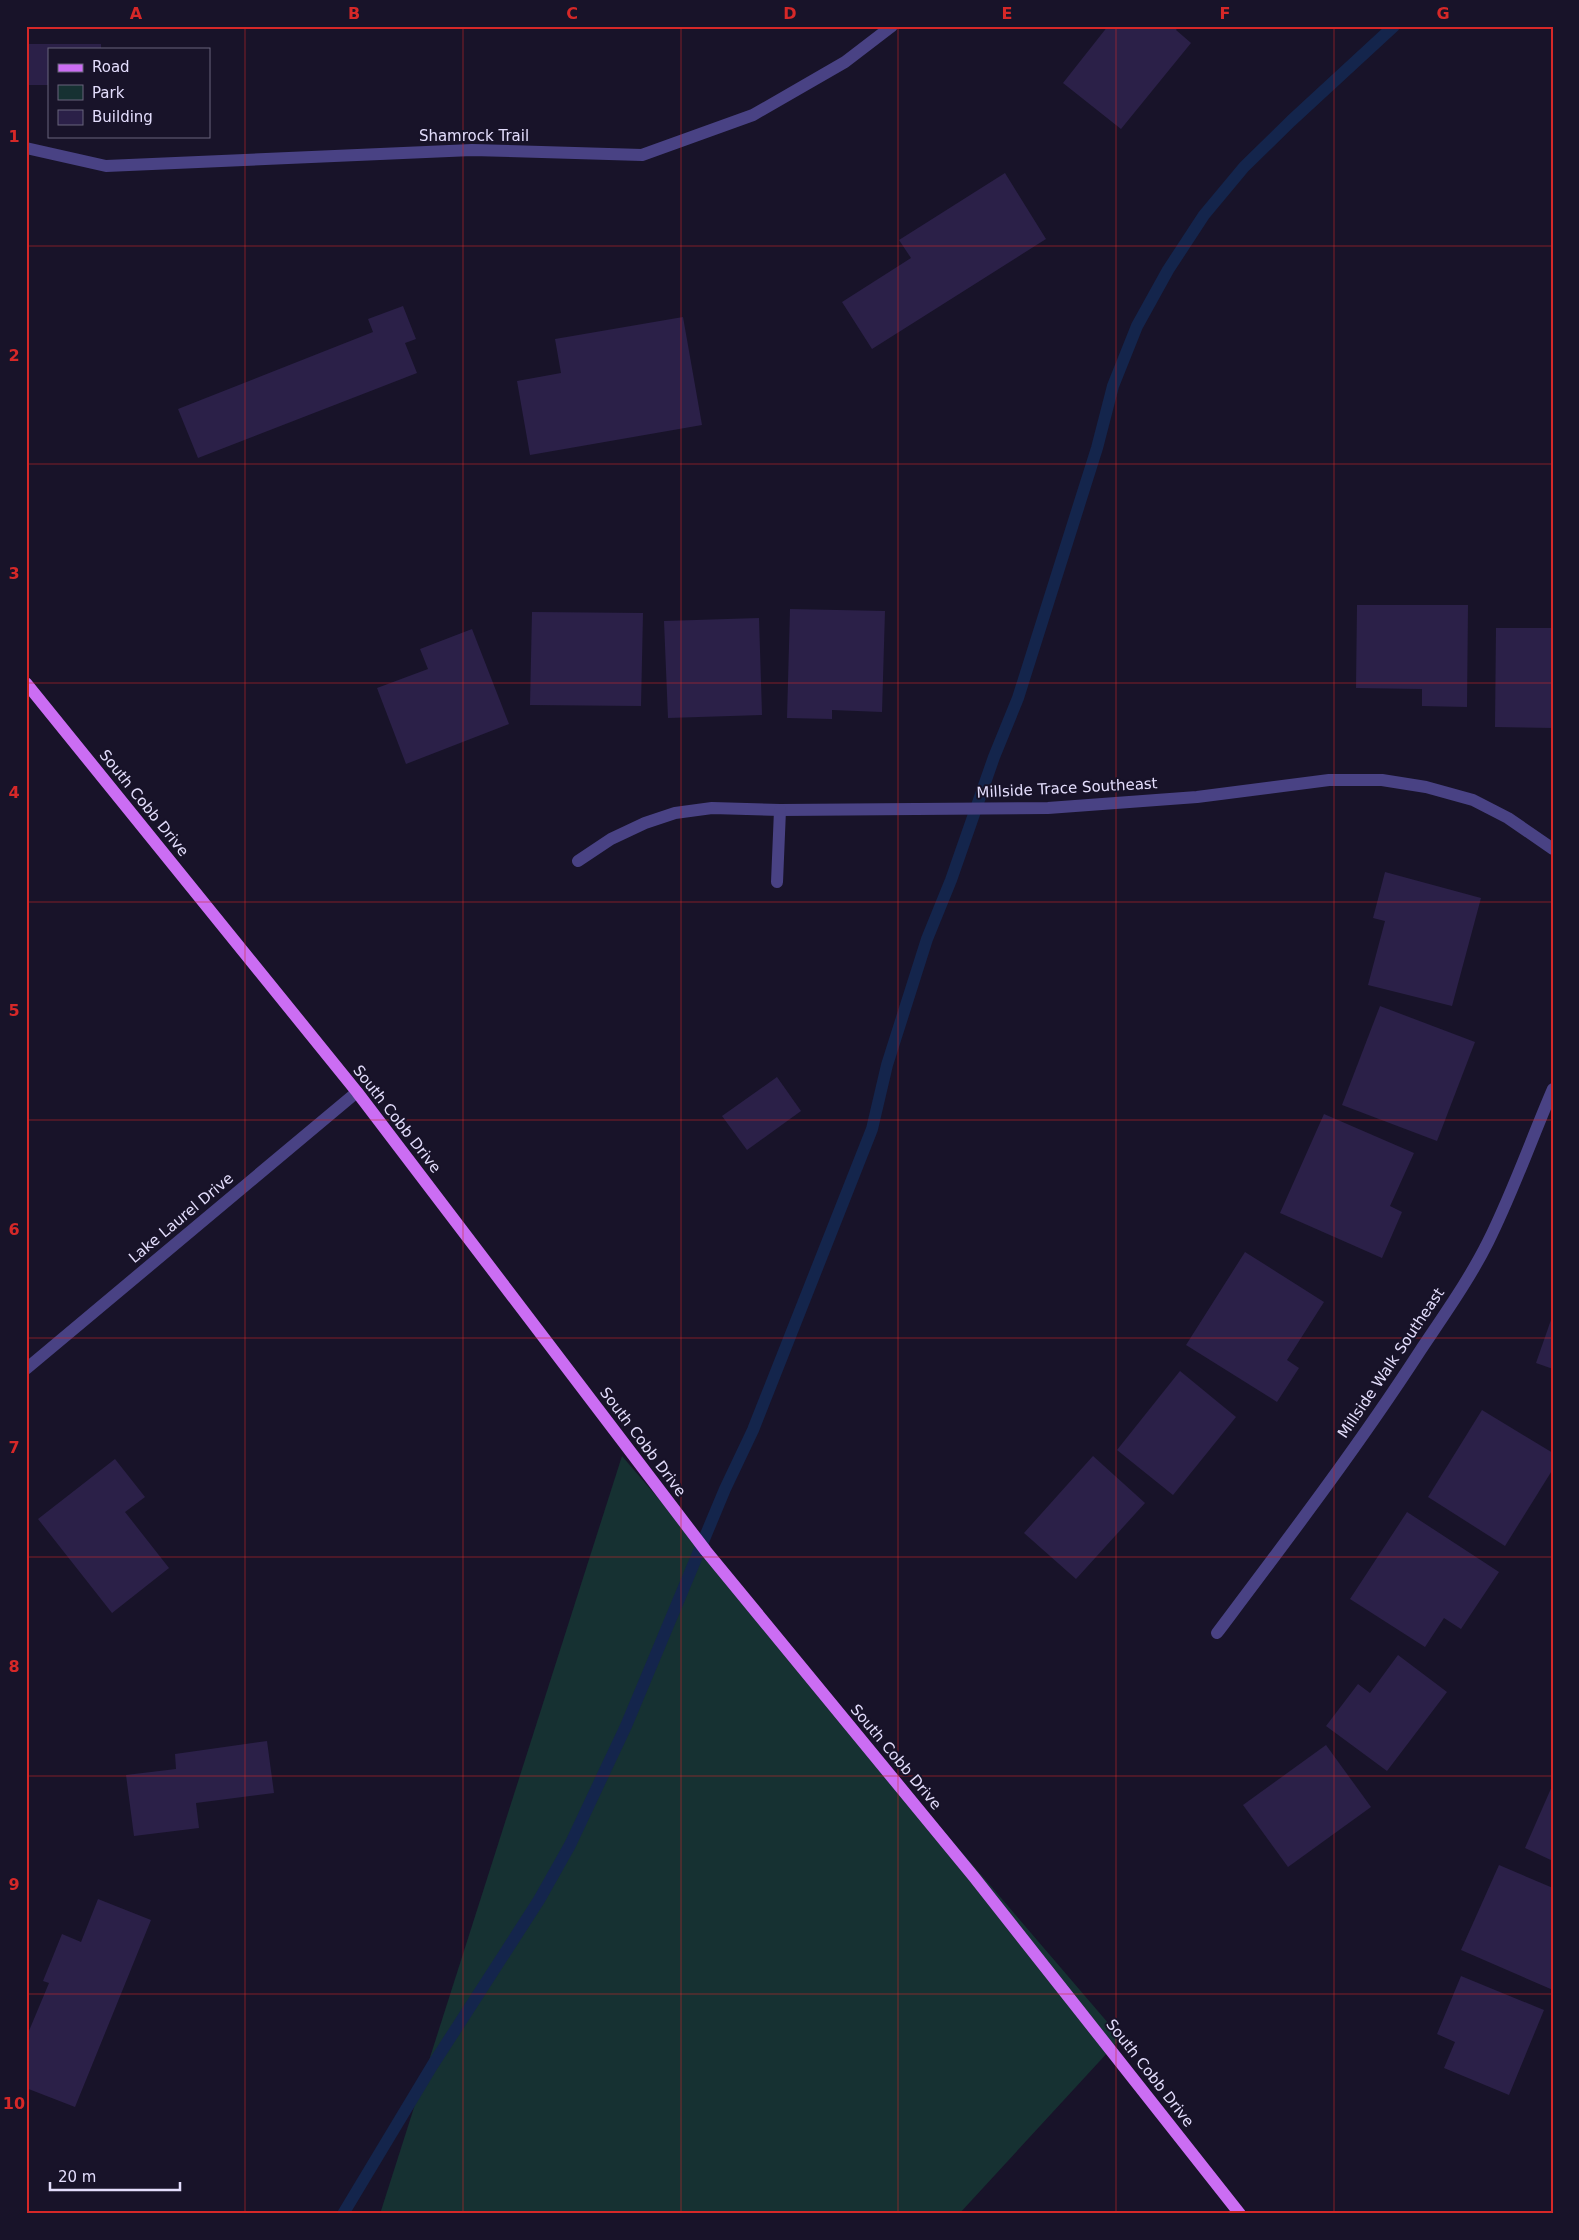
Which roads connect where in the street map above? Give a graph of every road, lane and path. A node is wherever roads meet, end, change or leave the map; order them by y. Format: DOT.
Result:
graph roads {
  1 [pos="892,26"];
  2 [pos="26,148"];
  3 [pos="26,684"];
  4 [pos="780,810"];
  5 [pos="1553,849"];
  6 [pos="578,861"];
  7 [pos="777,882"];
  8 [pos="1553,1089"];
  9 [pos="357,1092"];
  10 [pos="26,1369"];
  11 [pos="1217,1633"];
  12 [pos="1240,2214"];
  1 -- 2 [label="street, Shamrock Trail"];
  3 -- 9 [label="main road, South Cobb Drive"];
  4 -- 5 [label="street, Millside Trace Southeast"];
  4 -- 6 [label="street, Millside Trace Southeast"];
  4 -- 7 [label="street"];
  8 -- 11 [label="street, Millside Walk Southeast"];
  9 -- 10 [label="street, Lake Laurel Drive"];
  9 -- 12 [label="main road, South Cobb Drive"];
}
